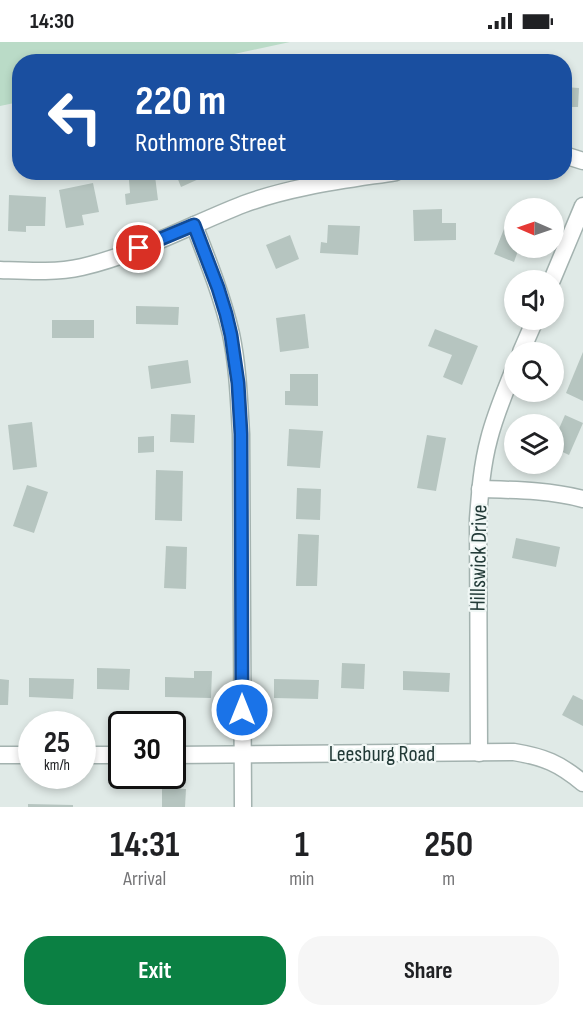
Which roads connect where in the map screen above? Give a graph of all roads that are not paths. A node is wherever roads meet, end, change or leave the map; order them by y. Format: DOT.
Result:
graph roads {
  1 [pos="344,180"];
  2 [pos="583,206"];
  3 [pos="194,225"];
  4 [pos="0,270"];
  5 [pos="556,270"];
  6 [pos="504,394"];
  7 [pos="480,489"];
  8 [pos="583,499"];
  9 [pos="479,753"];
  10 [pos="242,754"];
  11 [pos="0,755"];
  12 [pos="18,755"];
  13 [pos="186,755"];
  14 [pos="583,783"];
  15 [pos="243,807"];
  1 -- 3 [label="street"];
  2 -- 5 [label="street"];
  3 -- 4 [label="street"];
  3 -- 10 [label="street"];
  6 -- 7 [label="street, Hillswick Drive"];
  7 -- 8 [label="street"];
  7 -- 9 [label="street, Hillswick Drive"];
  9 -- 10 [label="street, Leesburg Road"];
  9 -- 14 [label="street, Leesburg Road"];
  10 -- 13 [label="street, Leesburg Road"];
  10 -- 15 [label="street"];
  11 -- 12 [label="street"];
}
